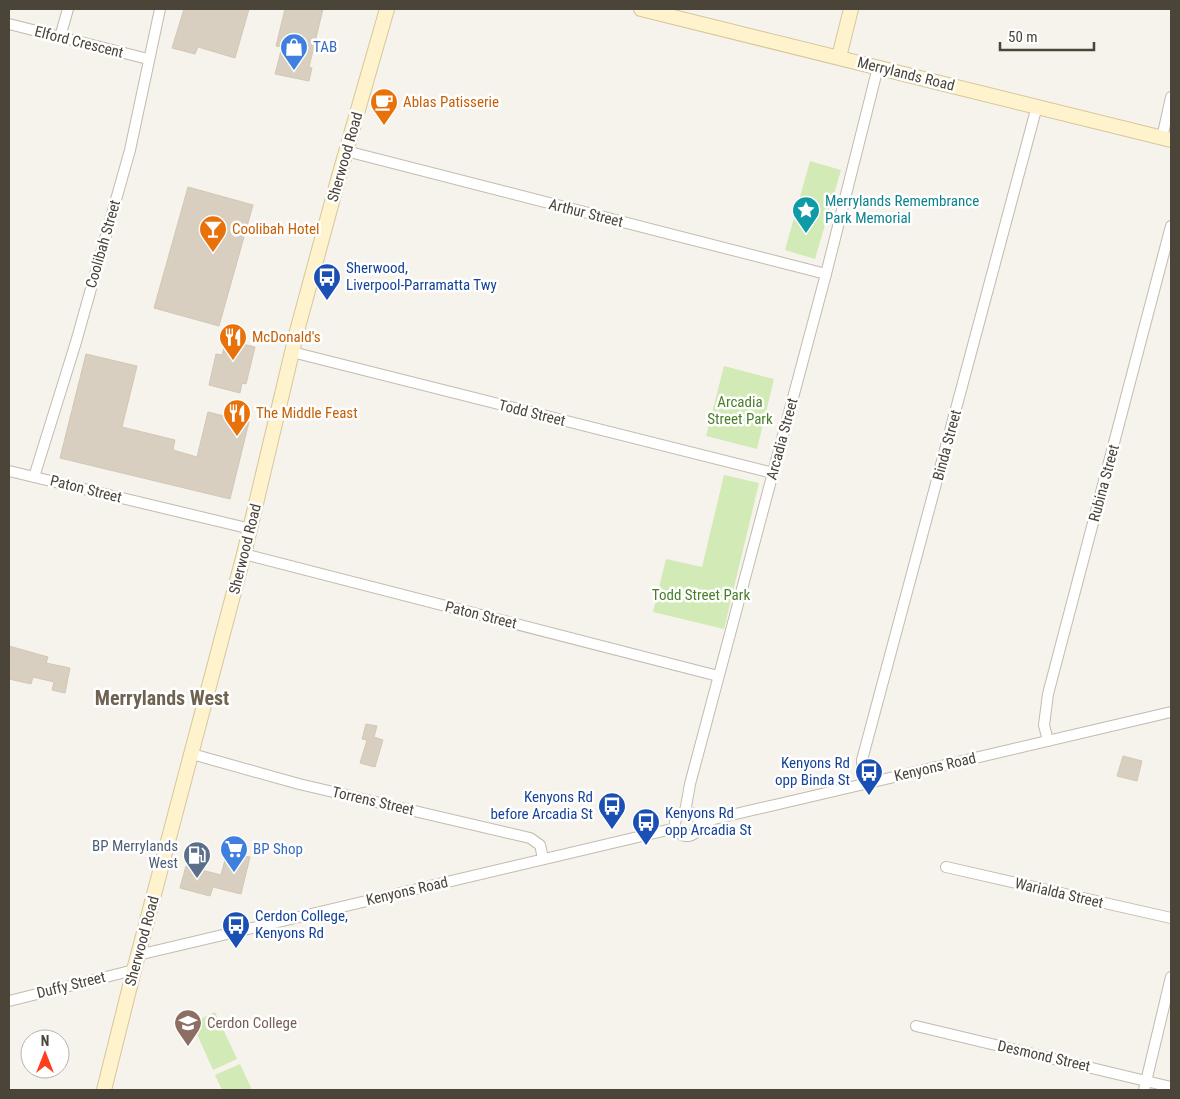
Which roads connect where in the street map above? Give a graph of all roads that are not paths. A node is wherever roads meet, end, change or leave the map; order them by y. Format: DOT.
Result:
graph roads {
  1 [pos="68,9"];
  2 [pos="160,9"];
  3 [pos="387,9"];
  4 [pos="646,9"];
  5 [pos="851,9"];
  6 [pos="9,24"];
  7 [pos="60,37"];
  8 [pos="839,57"];
  9 [pos="148,59"];
  10 [pos="878,67"];
  11 [pos="1171,97"];
  12 [pos="1037,106"];
  13 [pos="1166,139"];
  14 [pos="346,151"];
  15 [pos="1171,226"];
  16 [pos="826,274"];
  17 [pos="292,352"];
  18 [pos="9,471"];
  19 [pos="773,473"];
  20 [pos="34,477"];
  21 [pos="251,529"];
  22 [pos="244,554"];
  23 [pos="718,676"];
  24 [pos="1171,712"];
  25 [pos="1048,741"];
  26 [pos="192,754"];
  27 [pos="864,784"];
  28 [pos="685,812"];
  29 [pos="700,825"];
  30 [pos="676,828"];
  31 [pos="543,858"];
  32 [pos="946,867"];
  33 [pos="1171,918"];
  34 [pos="138,955"];
  35 [pos="134,970"];
  36 [pos="1171,978"];
  37 [pos="9,1000"];
  38 [pos="916,1026"];
  39 [pos="1145,1086"];
  40 [pos="1171,1087"];
  41 [pos="104,1090"];
  1 -- 7 [label="street"];
  2 -- 9 [label="street, Coolibah Street"];
  3 -- 14 [label="main road, Sherwood Road"];
  4 -- 8 [label="main road, Merrylands Road"];
  5 -- 8 [label="main road"];
  6 -- 7 [label="street, Elford Crescent"];
  7 -- 9 [label="street, Elford Crescent"];
  8 -- 10 [label="main road, Merrylands Road"];
  9 -- 20 [label="street, Coolibah Street"];
  10 -- 12 [label="main road, Merrylands Road"];
  10 -- 16 [label="street, Arcadia Street"];
  11 -- 13 [label="street"];
  12 -- 13 [label="main road, Merrylands Road"];
  12 -- 27 [label="street, Binda Street"];
  14 -- 16 [label="street, Arthur Street"];
  14 -- 17 [label="main road, Sherwood Road"];
  15 -- 25 [label="street, Rubina Street"];
  16 -- 19 [label="street, Arcadia Street"];
  17 -- 19 [label="street, Todd Street"];
  17 -- 21 [label="main road, Sherwood Road"];
  18 -- 20 [label="street, Paton Street"];
  19 -- 23 [label="street, Arcadia Street"];
  20 -- 21 [label="street, Paton Street"];
  21 -- 22 [label="main road, Sherwood Road"];
  22 -- 23 [label="street, Paton Street"];
  22 -- 26 [label="main road, Sherwood Road"];
  23 -- 28 [label="street, Arcadia Street"];
  24 -- 25 [label="street, Kenyons Road"];
  25 -- 27 [label="street, Kenyons Road"];
  26 -- 31 [label="street, Torrens Street"];
  26 -- 34 [label="main road, Sherwood Road"];
  27 -- 29 [label="street, Kenyons Road"];
  28 -- 29 [label="street"];
  28 -- 30 [label="street"];
  29 -- 30 [label="street"];
  30 -- 31 [label="street, Kenyons Road"];
  31 -- 34 [label="street, Kenyons Road"];
  32 -- 33 [label="street, Warialda Street"];
  34 -- 35 [label="main road, Sherwood Road"];
  35 -- 37 [label="street, Duffy Street"];
  35 -- 41 [label="main road, Sherwood Road"];
  36 -- 39 [label="street"];
  38 -- 39 [label="street, Desmond Street"];
  39 -- 40 [label="street, Desmond Street"];
}
